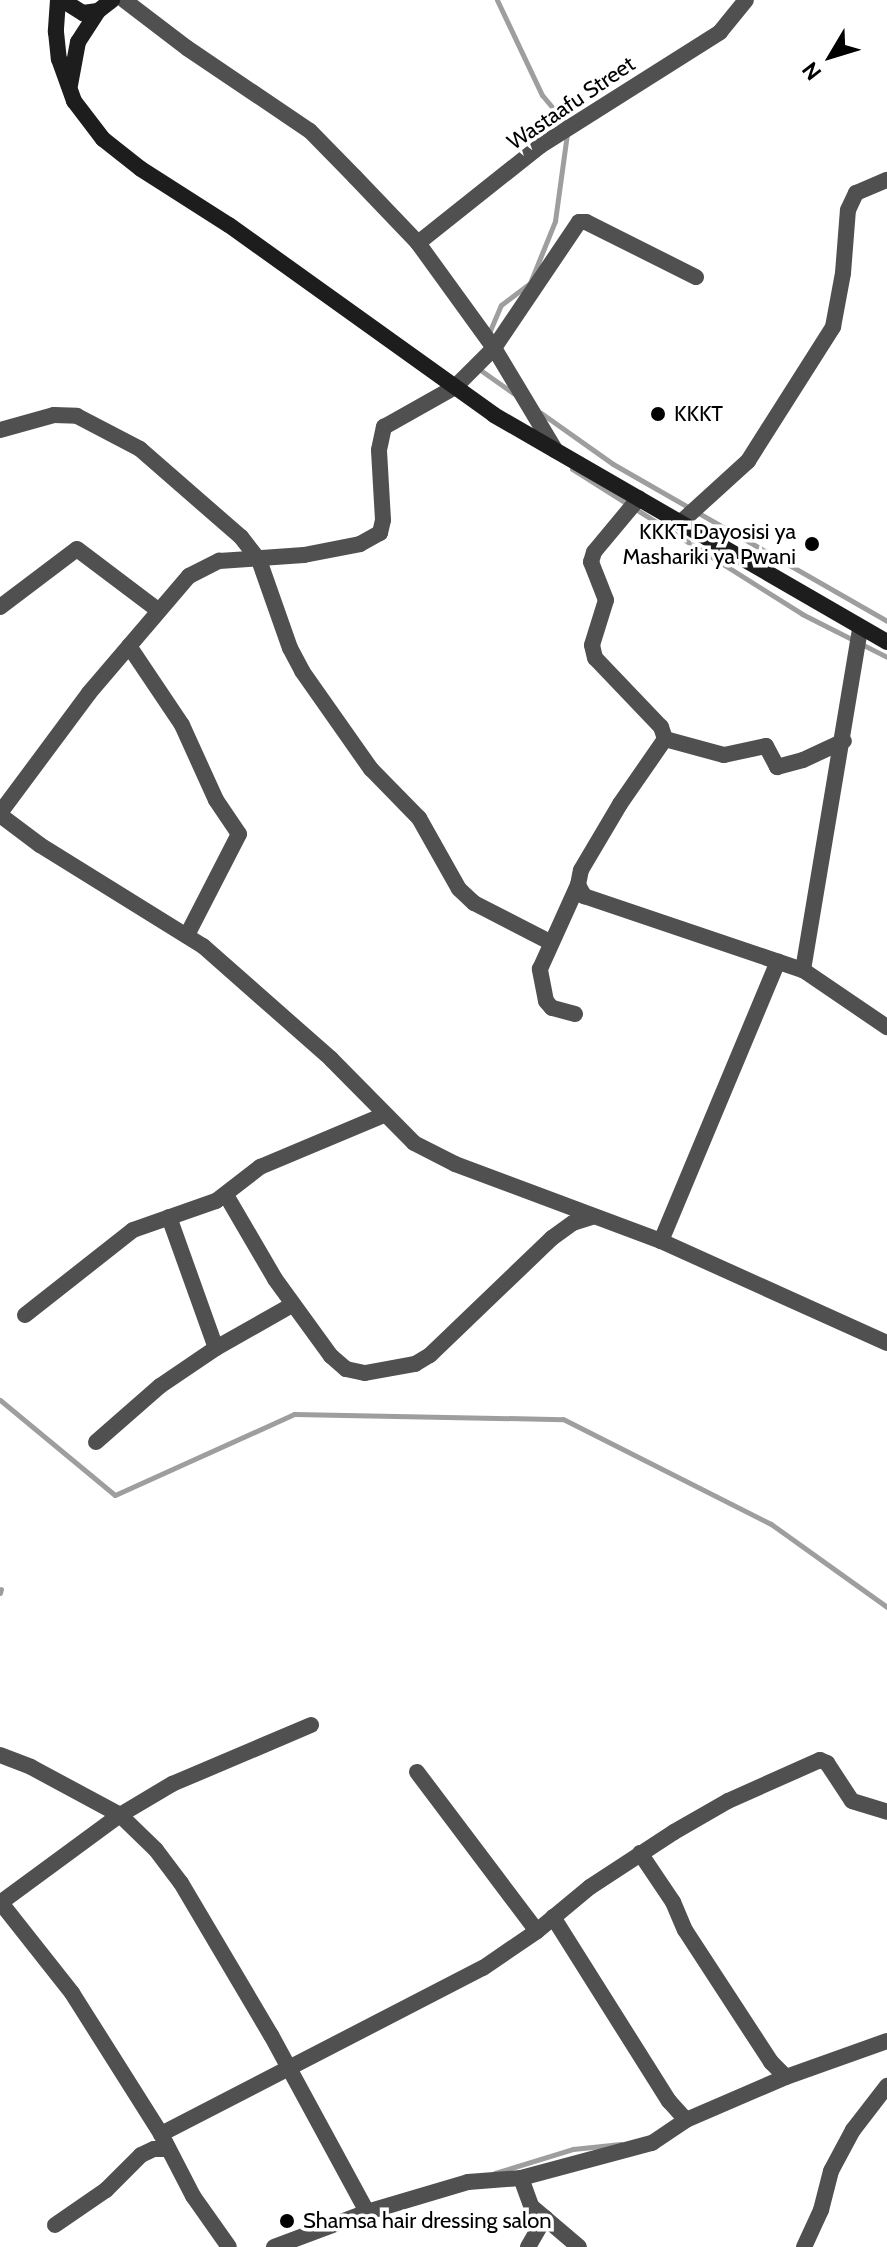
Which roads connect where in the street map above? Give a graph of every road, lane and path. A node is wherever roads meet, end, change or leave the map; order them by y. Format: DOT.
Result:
graph roads {
  1 [pos="60,0"];
  2 [pos="124,0"];
  3 [pos="746,0"];
  4 [pos="105,5"];
  5 [pos="69,90"];
  6 [pos="887,180"];
  7 [pos="418,243"];
  8 [pos="696,277"];
  9 [pos="494,348"];
  10 [pos="455,387"];
  11 [pos="0,430"];
  12 [pos="556,451"];
  13 [pos="639,498"];
  14 [pos="681,522"];
  15 [pos="259,560"];
  16 [pos="0,607"];
  17 [pos="158,610"];
  18 [pos="860,628"];
  19 [pos="887,642"];
  20 [pos="129,646"];
  21 [pos="665,739"];
  22 [pos="844,741"];
  23 [pos="0,814"];
  24 [pos="578,885"];
  25 [pos="187,935"];
  26 [pos="550,942"];
  27 [pos="778,961"];
  28 [pos="803,970"];
  29 [pos="575,1014"];
  30 [pos="887,1027"];
  31 [pos="384,1115"];
  32 [pos="226,1195"];
  33 [pos="169,1217"];
  34 [pos="592,1217"];
  35 [pos="661,1241"];
  36 [pos="292,1305"];
  37 [pos="25,1315"];
  38 [pos="887,1343"];
  39 [pos="216,1348"];
  40 [pos="96,1442"];
  41 [pos="311,1725"];
  42 [pos="0,1755"];
  43 [pos="417,1772"];
  44 [pos="887,1812"];
  45 [pos="120,1815"];
  46 [pos="640,1853"];
  47 [pos="0,1903"];
  48 [pos="553,1917"];
  49 [pos="537,1931"];
  50 [pos="887,2041"];
  51 [pos="289,2068"];
  52 [pos="786,2077"];
  53 [pos="887,2086"];
  54 [pos="686,2120"];
  55 [pos="165,2142"];
  56 [pos="521,2178"];
  57 [pos="367,2212"];
  58 [pos="545,2218"];
  59 [pos="55,2225"];
  60 [pos="229,2247"];
  61 [pos="274,2247"];
  62 [pos="528,2247"];
  63 [pos="579,2247"];
  64 [pos="804,2247"];
  1 -- 4 [label="street"];
  1 -- 5 [label="street"];
  2 -- 7 [label="street"];
  3 -- 7 [label="street, Wastaafu Street"];
  4 -- 5 [label="street"];
  5 -- 10 [label="street"];
  6 -- 14 [label="street"];
  7 -- 9 [label="street"];
  8 -- 9 [label="street"];
  9 -- 10 [label="street"];
  9 -- 12 [label="street"];
  10 -- 12 [label="street"];
  10 -- 15 [label="street"];
  11 -- 15 [label="street"];
  12 -- 13 [label="street"];
  13 -- 14 [label="street"];
  13 -- 21 [label="street"];
  14 -- 18 [label="street"];
  15 -- 17 [label="street"];
  15 -- 26 [label="street"];
  16 -- 17 [label="street"];
  17 -- 20 [label="street"];
  18 -- 19 [label="street"];
  18 -- 22 [label="street"];
  20 -- 23 [label="street"];
  20 -- 25 [label="street"];
  21 -- 22 [label="street"];
  21 -- 24 [label="street"];
  22 -- 28 [label="street"];
  23 -- 25 [label="street"];
  24 -- 26 [label="street"];
  24 -- 27 [label="street"];
  25 -- 31 [label="street"];
  26 -- 29 [label="street"];
  27 -- 28 [label="street"];
  27 -- 35 [label="street"];
  28 -- 30 [label="street"];
  31 -- 32 [label="street"];
  31 -- 34 [label="street"];
  32 -- 33 [label="street"];
  32 -- 36 [label="street"];
  33 -- 37 [label="street"];
  33 -- 39 [label="street"];
  34 -- 35 [label="street"];
  34 -- 36 [label="street"];
  35 -- 38 [label="street"];
  36 -- 39 [label="street"];
  39 -- 40 [label="street"];
  41 -- 45 [label="street"];
  42 -- 45 [label="street"];
  43 -- 49 [label="street"];
  44 -- 46 [label="street"];
  45 -- 47 [label="street"];
  45 -- 51 [label="street"];
  46 -- 48 [label="street"];
  46 -- 52 [label="street"];
  47 -- 55 [label="street"];
  48 -- 49 [label="street"];
  48 -- 54 [label="street"];
  49 -- 51 [label="street"];
  50 -- 52 [label="street"];
  51 -- 55 [label="street"];
  51 -- 57 [label="street"];
  52 -- 54 [label="street"];
  53 -- 64 [label="street"];
  54 -- 56 [label="street"];
  55 -- 59 [label="street"];
  55 -- 60 [label="street"];
  56 -- 57 [label="street"];
  56 -- 58 [label="street"];
  57 -- 61 [label="street"];
  58 -- 62 [label="street"];
  58 -- 63 [label="street"];
}
